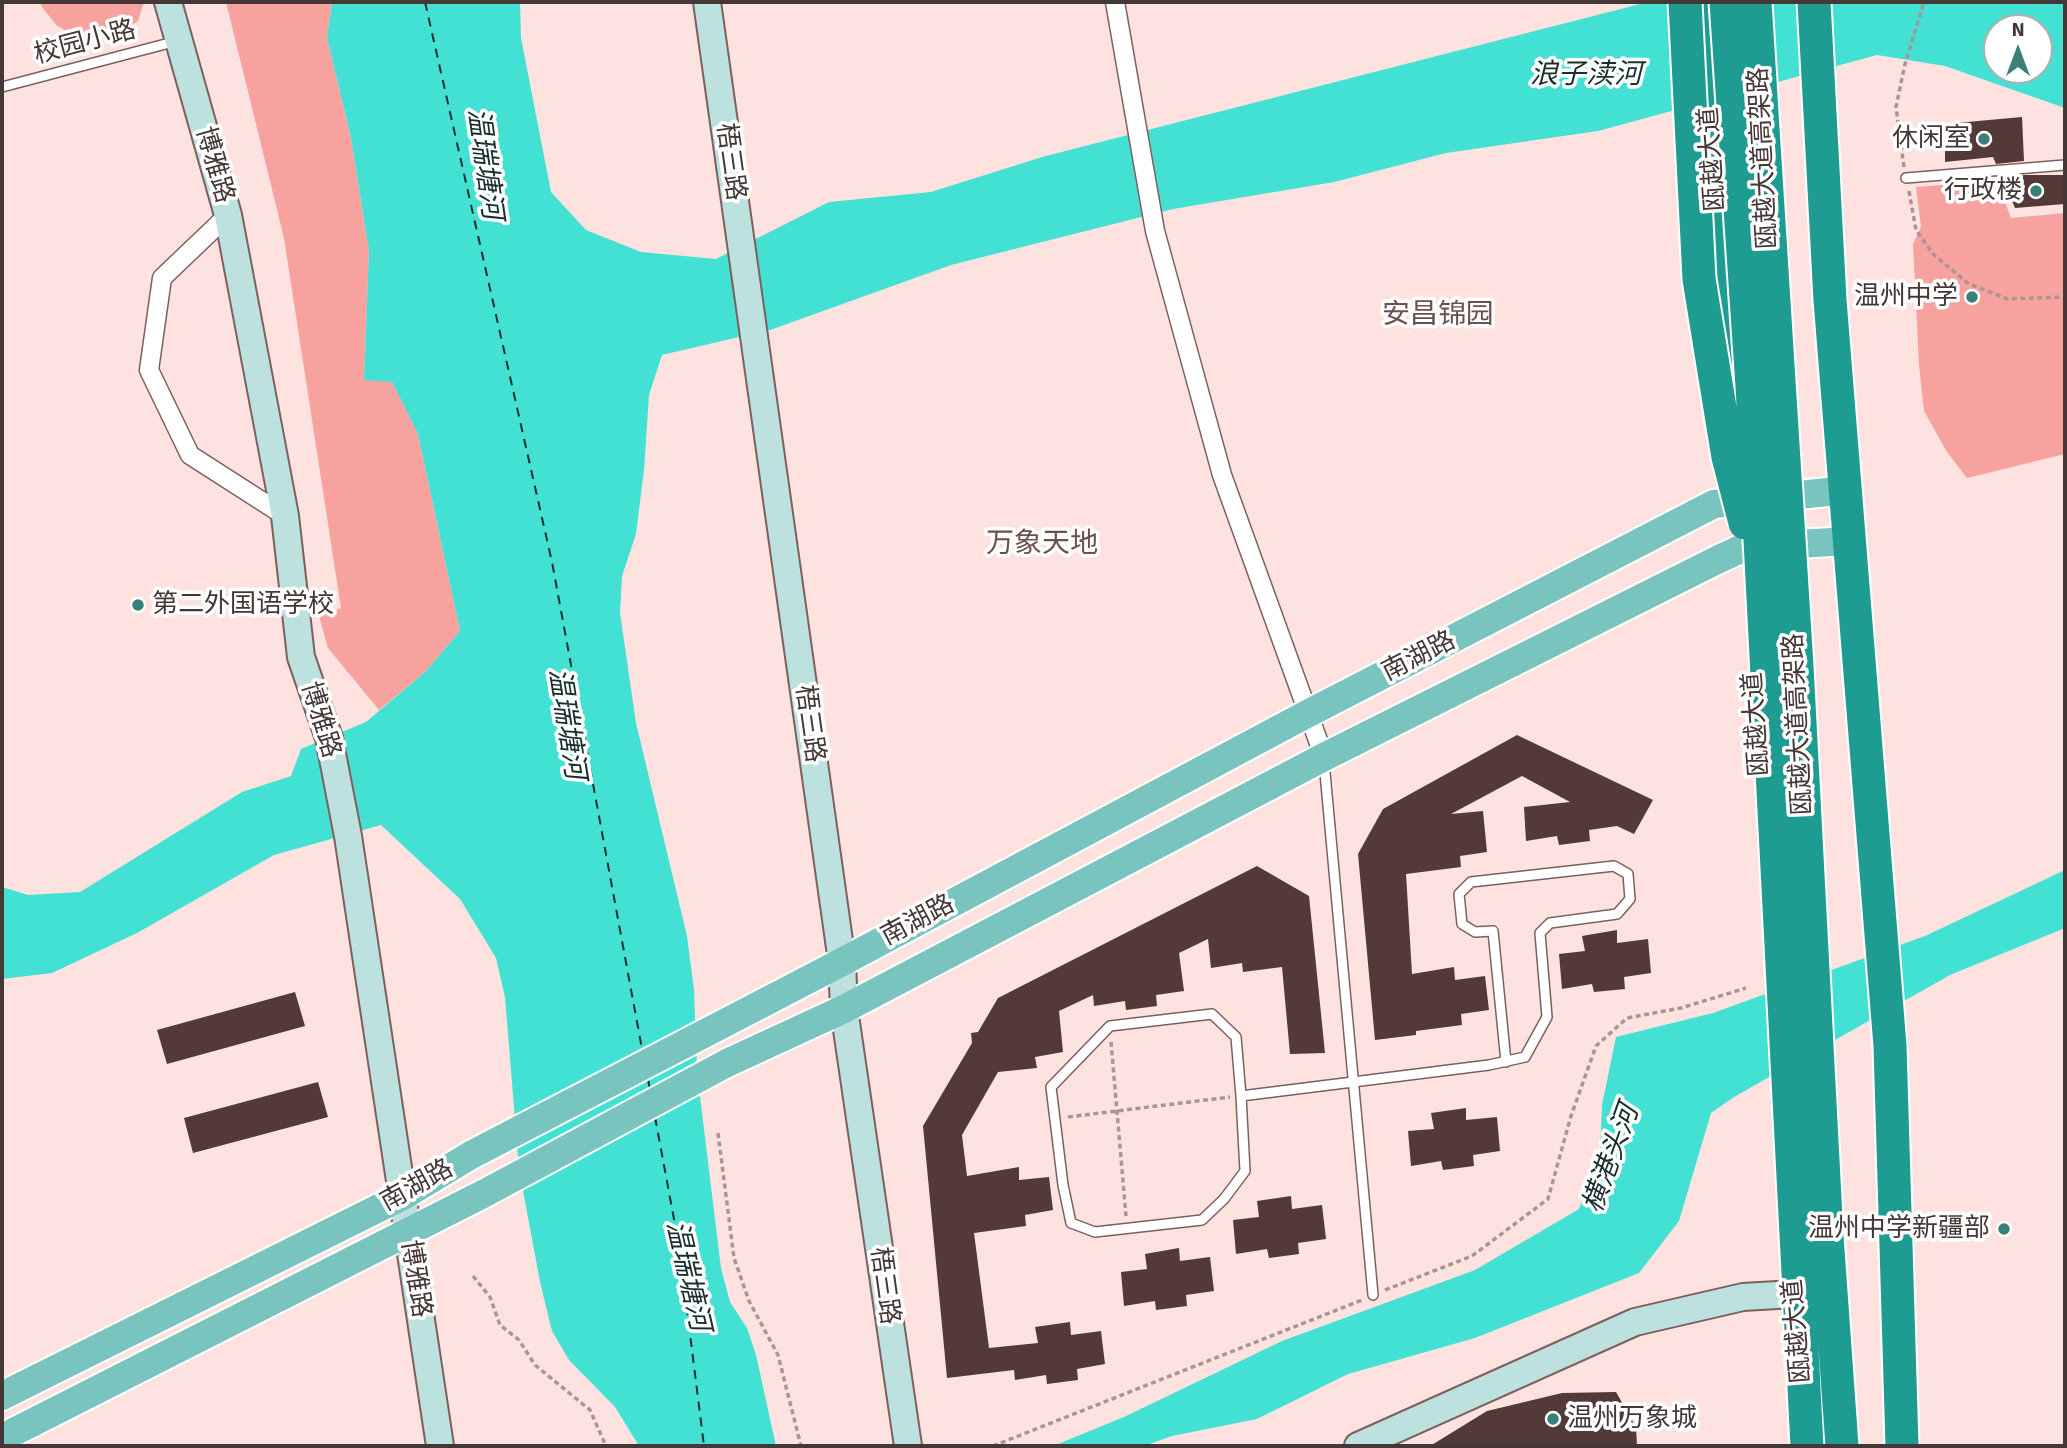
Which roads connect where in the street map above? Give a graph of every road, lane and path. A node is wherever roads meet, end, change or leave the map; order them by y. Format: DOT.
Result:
graph roads {
  1 [pos="168,2"];
  2 [pos="707,2"];
  3 [pos="1115,2"];
  4 [pos="1685,2"];
  5 [pos="1703,2"];
  6 [pos="1726,2"];
  7 [pos="1755,2"];
  8 [pos="1814,2"];
  9 [pos="1924,2"];
  10 [pos="179,40"];
  11 [pos="2,87"];
  12 [pos="2065,166"];
  13 [pos="1906,178"];
  14 [pos="228,215"];
  15 [pos="2065,297"];
  16 [pos="1846,490"];
  17 [pos="1743,502"];
  18 [pos="285,516"];
  19 [pos="1849,541"];
  20 [pos="1745,547"];
  21 [pos="1763,595"];
  22 [pos="1307,714"];
  23 [pos="1324,757"];
  24 [pos="842,962"];
  25 [pos="1746,988"];
  26 [pos="844,1009"];
  27 [pos="1110,1026"];
  28 [pos="1506,1062"];
  29 [pos="1353,1083"];
  30 [pos="1241,1096"];
  31 [pos="1116,1112"];
  32 [pos="1055,1119"];
  33 [pos="718,1133"];
  34 [pos="403,1196"];
  35 [pos="1128,1228"];
  36 [pos="407,1231"];
  37 [pos="473,1276"];
  38 [pos="1794,1294"];
  39 [pos="1373,1295"];
  40 [pos="2,1396"];
  41 [pos="2,1438"];
  42 [pos="440,1446"];
  43 [pos="606,1446"];
  44 [pos="801,1446"];
  45 [pos="908,1446"];
  46 [pos="993,1446"];
  47 [pos="1358,1446"];
  48 [pos="1808,1446"];
  49 [pos="1842,1446"];
  50 [pos="1902,1446"];
  1 -- 10 [label="street, 博雅路"];
  2 -- 24 [label="street, 梧三路"];
  3 -- 22 [label="street"];
  4 -- 21 [label="highway, bridge"];
  5 -- 17 [label="highway, 瓯越大道"];
  6 -- 21 [label="highway, 瓯越大道高架路, bridge"];
  7 -- 49 [label="highway, 瓯越大道高架路, bridge"];
  8 -- 16 [label="highway"];
  9 -- 13 [label="path"];
  10 -- 11 [label="lane, 校园小路"];
  10 -- 14 [label="street, 博雅路"];
  12 -- 13 [label="lane"];
  13 -- 15 [label="path"];
  14 -- 18 [label="street, 博雅路"];
  14 -- 18 [label="street"];
  16 -- 17 [label="main road, 南湖路"];
  16 -- 19 [label="highway"];
  17 -- 20 [label="highway, 瓯越大道"];
  17 -- 22 [label="main road, 南湖路"];
  18 -- 34 [label="street, 博雅路"];
  19 -- 20 [label="main road, 南湖路"];
  19 -- 50 [label="highway"];
  20 -- 23 [label="main road, 南湖路"];
  20 -- 38 [label="highway, 瓯越大道"];
  21 -- 48 [label="highway, 瓯越大道高架路, bridge"];
  22 -- 23 [label="street"];
  22 -- 24 [label="main road, 南湖路"];
  23 -- 26 [label="main road, 南湖路"];
  23 -- 29 [label="lane"];
  24 -- 26 [label="street, 梧三路"];
  24 -- 34 [label="main road, 南湖路"];
  25 -- 39 [label="path"];
  26 -- 36 [label="main road, 南湖路"];
  26 -- 45 [label="street, 梧三路"];
  27 -- 30 [label="lane"];
  27 -- 31 [label="path"];
  27 -- 32 [label="lane"];
  28 -- 28 [label="lane"];
  28 -- 29 [label="lane"];
  29 -- 30 [label="lane"];
  29 -- 39 [label="lane"];
  30 -- 31 [label="path"];
  30 -- 35 [label="lane"];
  31 -- 32 [label="path"];
  31 -- 35 [label="path"];
  32 -- 35 [label="lane"];
  33 -- 44 [label="path"];
  34 -- 36 [label="street, 博雅路"];
  34 -- 40 [label="main road, 南湖路"];
  36 -- 41 [label="main road, 南湖路"];
  36 -- 42 [label="street, 博雅路"];
  37 -- 43 [label="path"];
  38 -- 47 [label="street"];
  38 -- 48 [label="highway, 瓯越大道"];
  39 -- 46 [label="path"];
}
